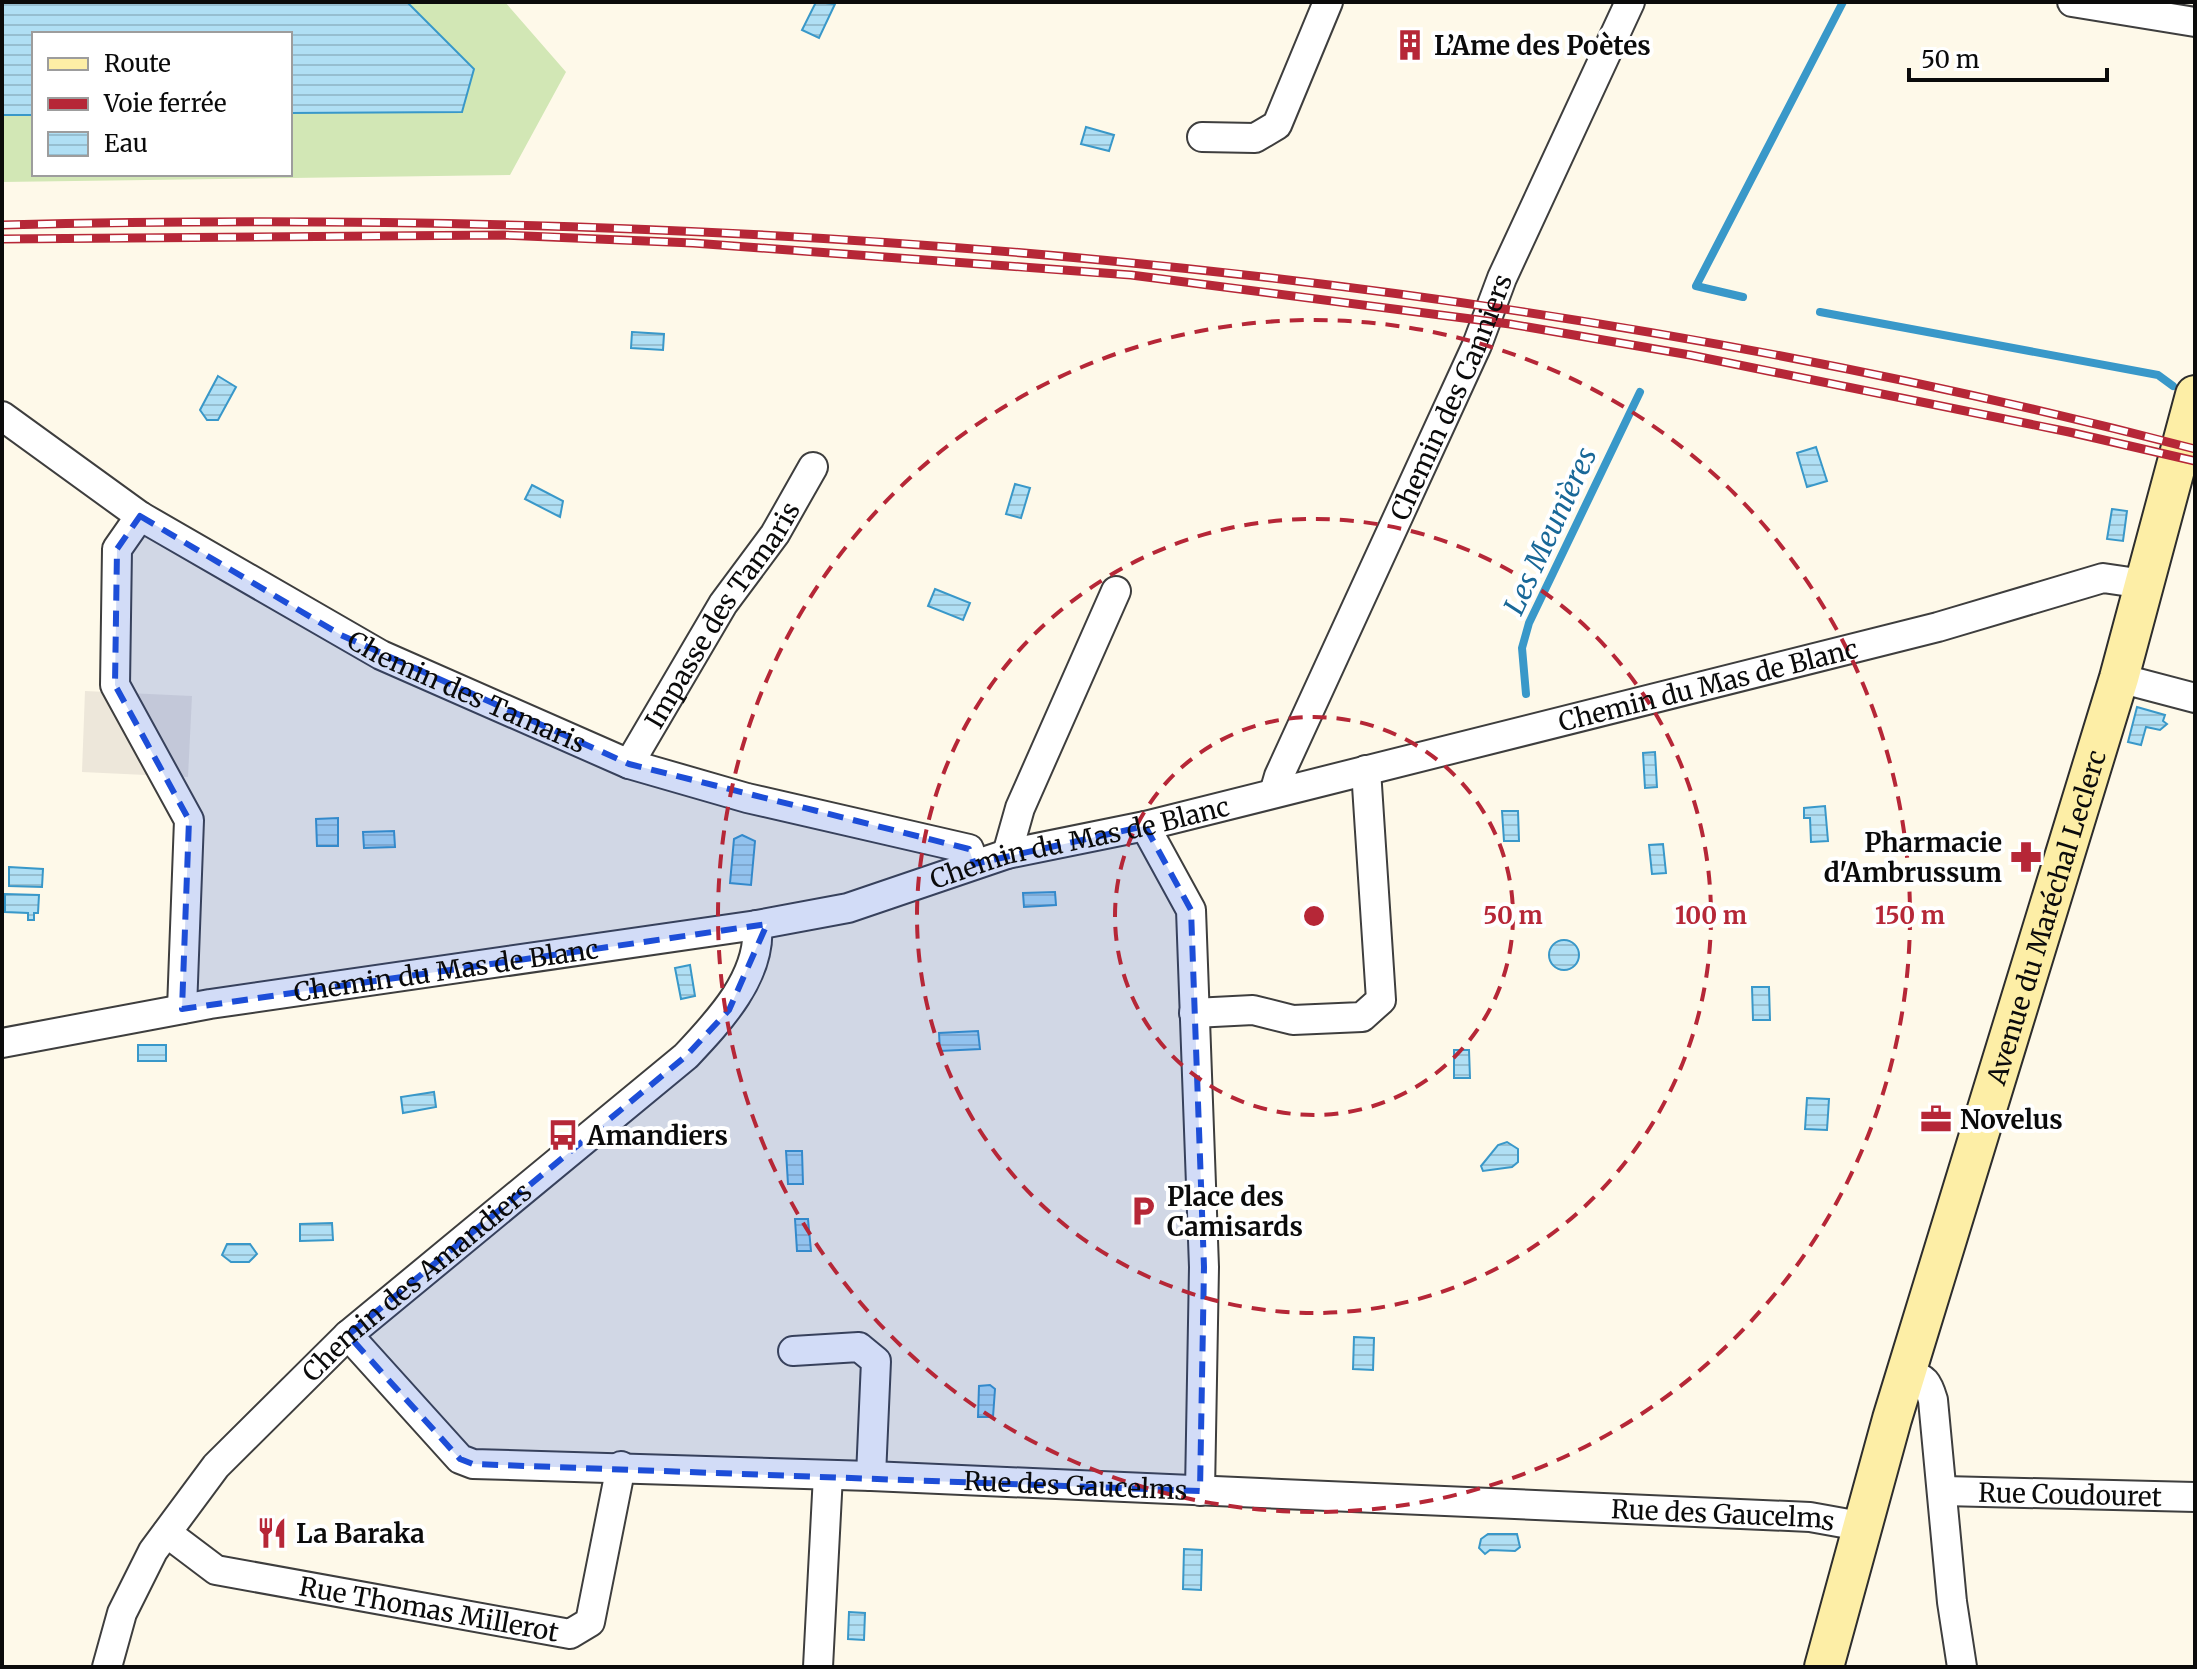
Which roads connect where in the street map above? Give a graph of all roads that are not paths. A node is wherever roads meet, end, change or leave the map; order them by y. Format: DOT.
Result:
graph roads {
  1 [pos="1328,2"];
  2 [pos="1630,2"];
  3 [pos="2072,2"];
  4 [pos="2111,5"];
  5 [pos="2195,22"];
  6 [pos="1202,137"];
  7 [pos="2195,395"];
  8 [pos="2,416"];
  9 [pos="813,467"];
  10 [pos="140,516"];
  11 [pos="2144,584"];
  12 [pos="1116,591"];
  13 [pos="2119,678"];
  14 [pos="2195,698"];
  15 [pos="629,764"];
  16 [pos="1366,770"];
  17 [pos="1274,793"];
  18 [pos="1145,826"];
  19 [pos="1007,854"];
  20 [pos="974,864"];
  21 [pos="757,925"];
  22 [pos="182,1009"];
  23 [pos="1194,1013"];
  24 [pos="2,1043"];
  25 [pos="348,1335"];
  26 [pos="793,1351"];
  27 [pos="1907,1374"];
  28 [pos="621,1466"];
  29 [pos="828,1475"];
  30 [pos="871,1476"];
  31 [pos="1200,1491"];
  32 [pos="1944,1491"];
  33 [pos="2195,1497"];
  34 [pos="1860,1526"];
  35 [pos="167,1533"];
  36 [pos="107,1667"];
  37 [pos="818,1667"];
  38 [pos="1824,1667"];
  39 [pos="1962,1667"];
  1 -- 6 [label="street"];
  2 -- 17 [label="street, Chemin des Canniers"];
  3 -- 4 [label="street"];
  4 -- 5 [label="street"];
  7 -- 11 [label="main road, Avenue du Maréchal Leclerc"];
  8 -- 10 [label="street, Chemin des Tamaris"];
  9 -- 15 [label="street, Impasse des Tamaris"];
  10 -- 15 [label="street, Chemin des Tamaris"];
  10 -- 22 [label="street"];
  11 -- 13 [label="main road, Avenue du Maréchal Leclerc"];
  11 -- 16 [label="street, Chemin du Mas de Blanc"];
  12 -- 19 [label="street"];
  13 -- 14 [label="street"];
  13 -- 27 [label="main road, Avenue du Maréchal Leclerc"];
  15 -- 20 [label="street, Chemin des Tamaris"];
  16 -- 17 [label="street, Chemin du Mas de Blanc"];
  16 -- 23 [label="street"];
  17 -- 18 [label="street, Chemin du Mas de Blanc"];
  18 -- 19 [label="street, Chemin du Mas de Blanc"];
  18 -- 23 [label="street"];
  19 -- 20 [label="street, Chemin du Mas de Blanc"];
  20 -- 21 [label="street, Chemin du Mas de Blanc"];
  21 -- 22 [label="street, Chemin du Mas de Blanc"];
  21 -- 25 [label="street, Chemin des Amandiers"];
  22 -- 24 [label="street, Chemin du Mas de Blanc"];
  23 -- 31 [label="street"];
  25 -- 28 [label="street, Rue des Gaucelms"];
  25 -- 35 [label="street, Chemin des Amandiers"];
  26 -- 30 [label="street"];
  27 -- 32 [label="street"];
  27 -- 34 [label="main road, Avenue du Maréchal Leclerc"];
  28 -- 29 [label="street, Rue des Gaucelms"];
  28 -- 35 [label="street, Rue Thomas Millerot"];
  29 -- 30 [label="street, Rue des Gaucelms"];
  29 -- 37 [label="street"];
  30 -- 31 [label="street, Rue des Gaucelms"];
  31 -- 34 [label="street, Rue des Gaucelms"];
  32 -- 33 [label="street, Rue Coudouret"];
  32 -- 39 [label="street"];
  34 -- 38 [label="main road, Avenue du Maréchal Leclerc"];
  35 -- 36 [label="street, Chemin des Amandiers"];
}
